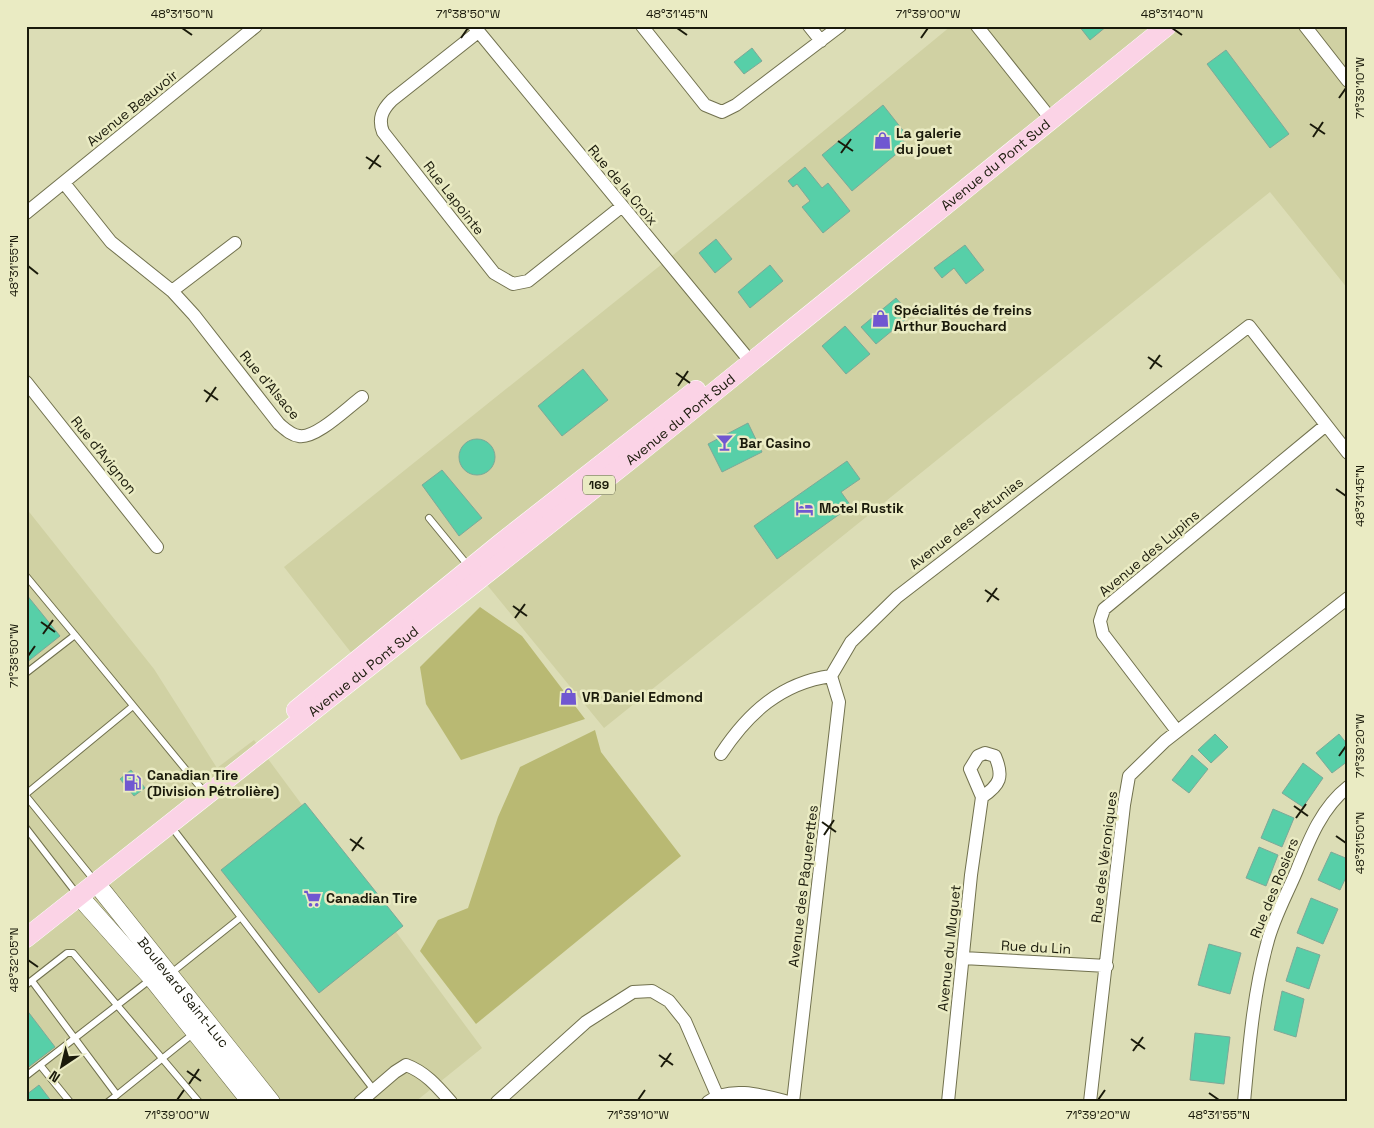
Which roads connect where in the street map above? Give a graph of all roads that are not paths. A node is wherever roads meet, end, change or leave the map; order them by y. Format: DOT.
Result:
graph roads {
  1 [pos="256,26"];
  2 [pos="642,26"];
  3 [pos="809,26"];
  4 [pos="840,26"];
  5 [pos="977,26"];
  6 [pos="1149,26"];
  7 [pos="1167,26"];
  8 [pos="1305,26"];
  9 [pos="476,29"];
  10 [pos="821,41"];
  11 [pos="1348,81"];
  12 [pos="1048,115"];
  13 [pos="64,183"];
  14 [pos="621,207"];
  15 [pos="26,213"];
  16 [pos="235,243"];
  17 [pos="172,291"];
  18 [pos="747,357"];
  19 [pos="26,382"];
  20 [pos="362,397"];
  21 [pos="1326,425"];
  22 [pos="1348,453"];
  23 [pos="429,518"];
  24 [pos="157,547"];
  25 [pos="471,568"];
  26 [pos="26,576"];
  27 [pos="1348,598"];
  28 [pos="75,635"];
  29 [pos="26,673"];
  30 [pos="831,676"];
  31 [pos="133,706"];
  32 [pos="1178,731"];
  33 [pos="721,754"];
  34 [pos="1348,787"];
  35 [pos="204,792"];
  36 [pos="26,795"];
  37 [pos="982,797"];
  38 [pos="170,825"];
  39 [pos="26,828"];
  40 [pos="93,878"];
  41 [pos="75,892"];
  42 [pos="240,918"];
  43 [pos="26,924"];
  44 [pos="26,938"];
  45 [pos="963,958"];
  46 [pos="1106,966"];
  47 [pos="169,975"];
  48 [pos="152,978"];
  49 [pos="29,983"];
  50 [pos="117,1005"];
  51 [pos="201,1028"];
  52 [pos="75,1038"];
  53 [pos="162,1058"];
  54 [pos="40,1065"];
  55 [pos="26,1076"];
  56 [pos="374,1090"];
  57 [pos="117,1095"];
  58 [pos="712,1098"];
  59 [pos="70,1102"];
  60 [pos="108,1102"];
  61 [pos="200,1102"];
  62 [pos="251,1102"];
  63 [pos="271,1102"];
  64 [pos="360,1102"];
  65 [pos="450,1102"];
  66 [pos="497,1102"];
  67 [pos="790,1102"];
  68 [pos="793,1102"];
  69 [pos="948,1102"];
  70 [pos="1090,1102"];
  71 [pos="1244,1102"];
  1 -- 13 [label="street, Avenue Beauvoir"];
  2 -- 10 [label="street"];
  3 -- 10 [label="street"];
  4 -- 10 [label="street"];
  5 -- 12 [label="street"];
  6 -- 12 [label="main road, Avenue du Pont Sud / 169"];
  7 -- 12 [label="main road, Avenue du Pont Sud / 169"];
  8 -- 11 [label="street"];
  9 -- 14 [label="street, Rue de la Croix"];
  9 -- 14 [label="street, Rue Lapointe"];
  12 -- 18 [label="main road, Avenue du Pont Sud / 169"];
  13 -- 15 [label="street, Avenue Beauvoir"];
  13 -- 17 [label="street, Rue d'Alsace"];
  14 -- 18 [label="street, Rue de la Croix"];
  16 -- 17 [label="street"];
  17 -- 20 [label="street, Rue d'Alsace"];
  18 -- 25 [label="main road, Avenue du Pont Sud / 169"];
  18 -- 35 [label="main road, Avenue du Pont Sud / 169"];
  19 -- 24 [label="street, Rue d'Avignon"];
  21 -- 22 [label="street"];
  21 -- 30 [label="street, Avenue des Pétunias"];
  21 -- 32 [label="street, Avenue des Lupins"];
  23 -- 25 [label="lane"];
  25 -- 35 [label="main road, Avenue du Pont Sud / 169"];
  26 -- 28 [label="lane"];
  27 -- 32 [label="street, Rue des Véroniques"];
  28 -- 29 [label="lane"];
  28 -- 31 [label="lane"];
  30 -- 33 [label="street"];
  30 -- 68 [label="street, Avenue des Pâquerettes"];
  31 -- 35 [label="lane"];
  31 -- 36 [label="lane"];
  32 -- 46 [label="street, Rue des Véroniques"];
  34 -- 71 [label="street, Rue des Rosiers"];
  35 -- 38 [label="main road, Avenue du Pont Sud / 169"];
  35 -- 40 [label="main road, Avenue du Pont Sud / 169"];
  36 -- 40 [label="lane"];
  37 -- 45 [label="street, Avenue du Muguet"];
  38 -- 40 [label="main road, Avenue du Pont Sud / 169"];
  38 -- 42 [label="lane"];
  39 -- 41 [label="lane"];
  40 -- 41 [label="main road, Avenue du Pont Sud / 169"];
  40 -- 47 [label="street, Boulevard Saint-Luc"];
  41 -- 43 [label="main road, Avenue du Pont Sud / 169"];
  41 -- 44 [label="main road, Avenue du Pont Sud / 169"];
  41 -- 48 [label="street, Boulevard Saint-Luc"];
  42 -- 47 [label="lane"];
  42 -- 56 [label="lane"];
  45 -- 46 [label="street, Rue du Lin"];
  45 -- 69 [label="street, Avenue du Muguet"];
  46 -- 70 [label="street, Rue des Véroniques"];
  47 -- 51 [label="street, Boulevard Saint-Luc"];
  48 -- 50 [label="lane"];
  48 -- 51 [label="street, Boulevard Saint-Luc"];
  49 -- 50 [label="lane"];
  49 -- 52 [label="lane"];
  50 -- 52 [label="lane"];
  50 -- 53 [label="lane"];
  51 -- 53 [label="lane"];
  51 -- 62 [label="street, Boulevard Saint-Luc"];
  51 -- 63 [label="street, Boulevard Saint-Luc"];
  52 -- 54 [label="lane"];
  52 -- 57 [label="lane"];
  53 -- 57 [label="lane"];
  53 -- 61 [label="lane"];
  54 -- 55 [label="lane"];
  54 -- 59 [label="lane"];
  56 -- 64 [label="street"];
  56 -- 65 [label="street"];
  57 -- 60 [label="lane"];
  58 -- 66 [label="street"];
  58 -- 67 [label="street"];
}
